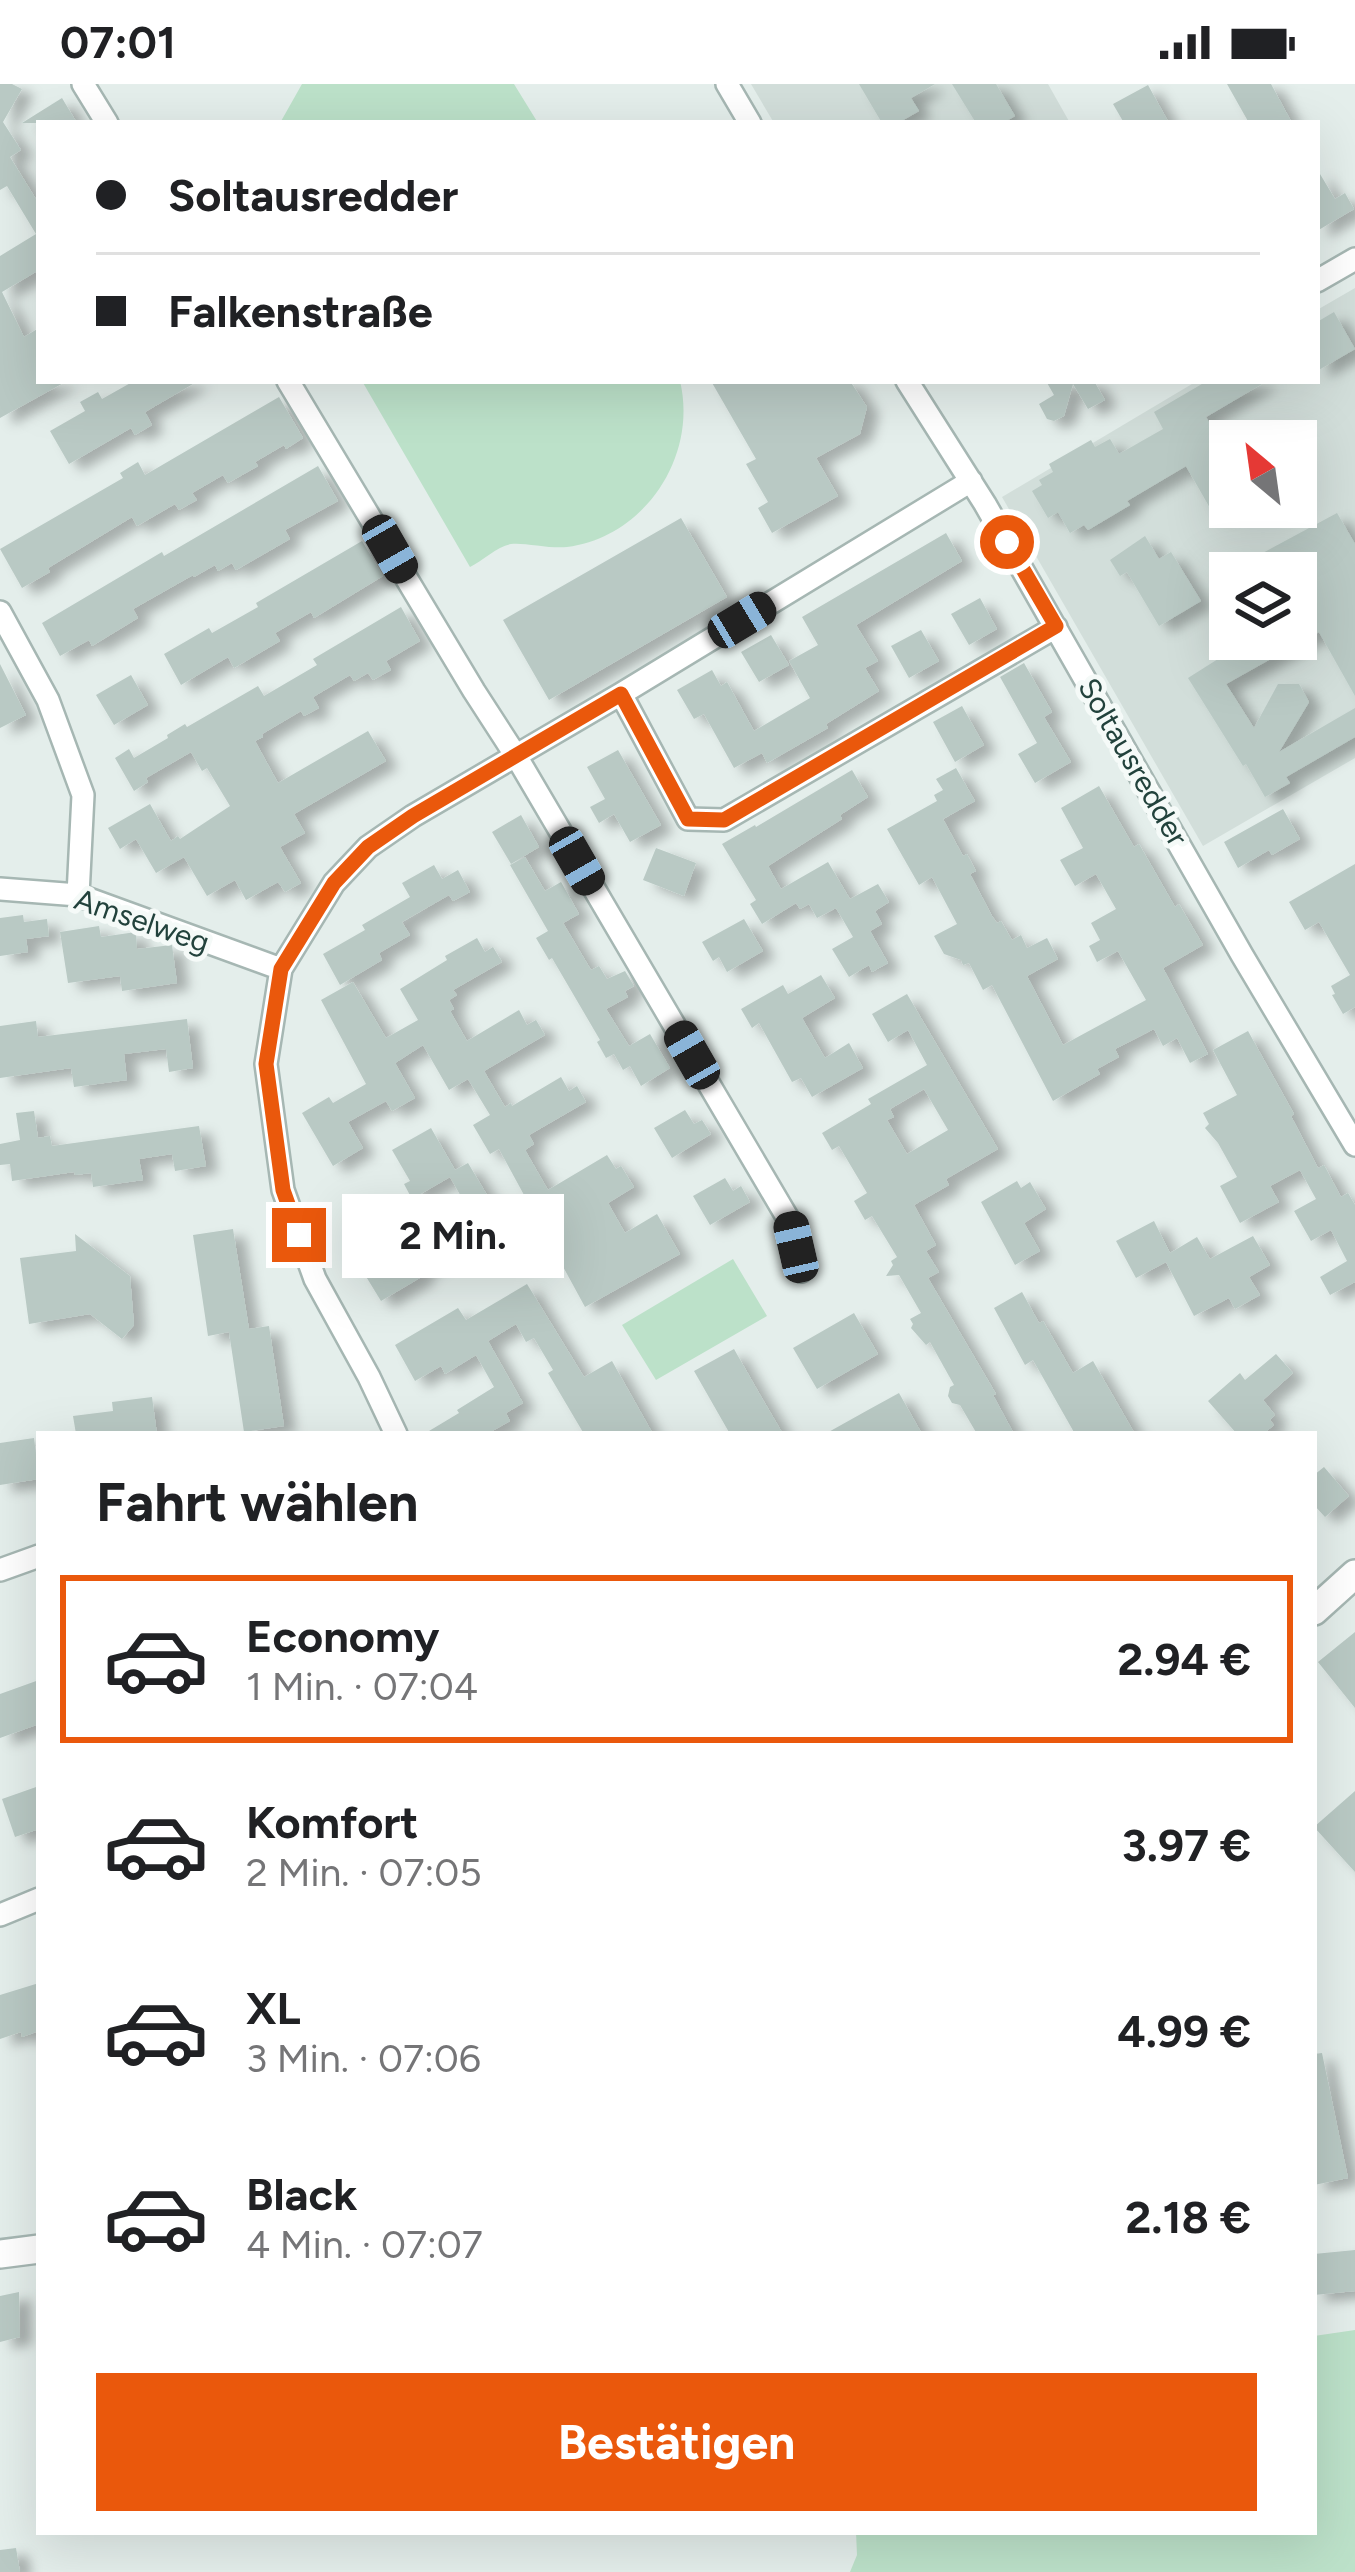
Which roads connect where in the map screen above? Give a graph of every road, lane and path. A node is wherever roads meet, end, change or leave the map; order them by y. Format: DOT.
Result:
graph roads {
  1 [pos="83,84"];
  2 [pos="727,84"];
  3 [pos="105,120"];
  4 [pos="748,120"];
  5 [pos="1355,259"];
  6 [pos="1320,279"];
  7 [pos="290,384"];
  8 [pos="909,384"];
  9 [pos="970,481"];
  10 [pos="0,613"];
  11 [pos="1056,626"];
  12 [pos="621,694"];
  13 [pos="516,755"];
  14 [pos="0,890"];
  15 [pos="78,895"];
  16 [pos="281,969"];
  17 [pos="1355,1145"];
  18 [pos="801,1271"];
  19 [pos="387,1431"];
  20 [pos="36,1557"];
  21 [pos="0,1570"];
  22 [pos="1355,1574"];
  23 [pos="1317,1608"];
  24 [pos="36,1900"];
  25 [pos="0,1915"];
  26 [pos="36,2249"];
  27 [pos="0,2254"];
  1 -- 3 [label="street"];
  2 -- 4 [label="street"];
  5 -- 6 [label="street"];
  7 -- 13 [label="street"];
  8 -- 9 [label="street, Soltausredder"];
  9 -- 11 [label="street, Soltausredder"];
  9 -- 12 [label="street"];
  10 -- 15 [label="street"];
  11 -- 12 [label="street"];
  11 -- 17 [label="street, Soltausredder"];
  12 -- 13 [label="street"];
  13 -- 16 [label="street"];
  13 -- 18 [label="street"];
  14 -- 15 [label="street, Amselweg"];
  15 -- 16 [label="street, Amselweg"];
  16 -- 19 [label="street"];
  20 -- 21 [label="street"];
  22 -- 23 [label="street"];
  24 -- 25 [label="street"];
  26 -- 27 [label="street"];
}
